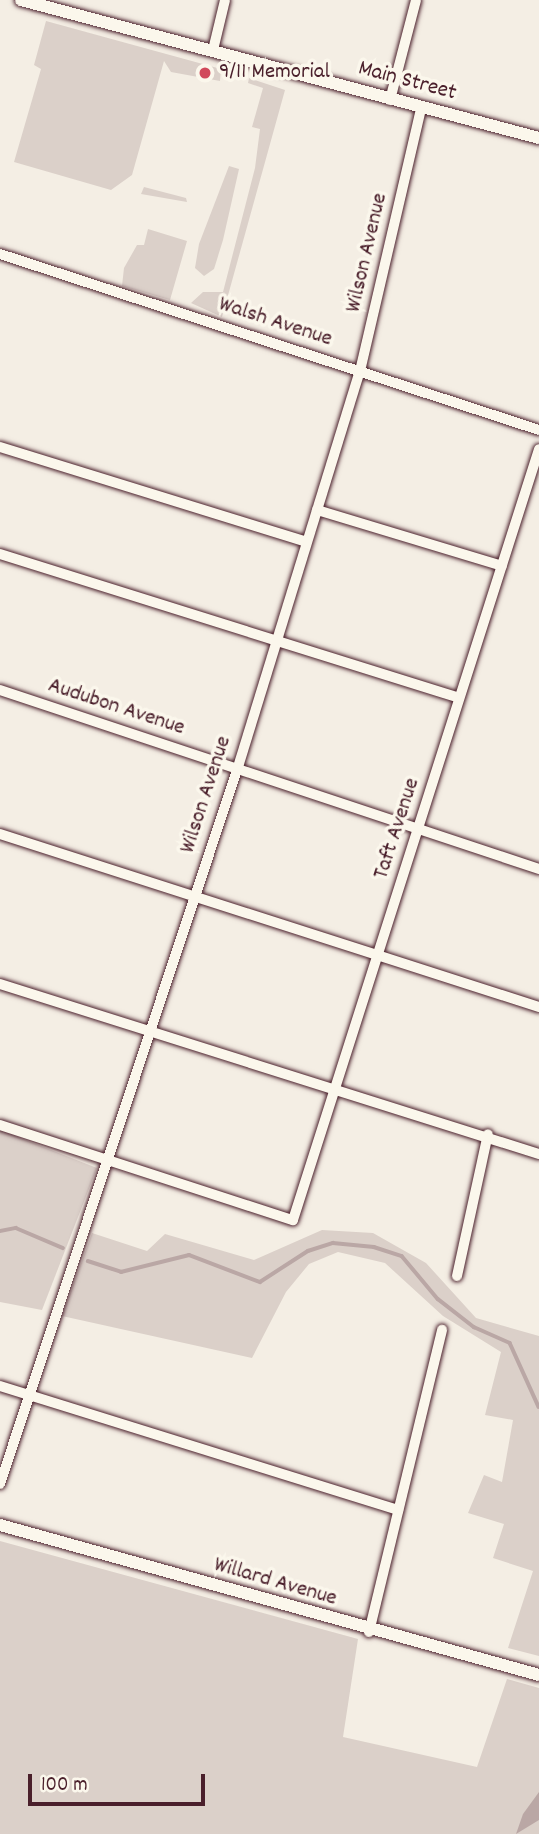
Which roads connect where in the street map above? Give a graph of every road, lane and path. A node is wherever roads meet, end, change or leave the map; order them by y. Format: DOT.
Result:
graph roads {
  1 [pos="21,0"];
  2 [pos="225,0"];
  3 [pos="416,0"];
  4 [pos="213,50"];
  5 [pos="390,100"];
  6 [pos="421,109"];
  7 [pos="539,138"];
  8 [pos="0,254"];
  9 [pos="360,371"];
  10 [pos="539,430"];
  11 [pos="0,447"];
  12 [pos="539,449"];
  13 [pos="317,510"];
  14 [pos="307,542"];
  15 [pos="0,554"];
  16 [pos="502,566"];
  17 [pos="275,641"];
  18 [pos="0,691"];
  19 [pos="459,698"];
  20 [pos="238,767"];
  21 [pos="418,831"];
  22 [pos="0,834"];
  23 [pos="539,869"];
  24 [pos="194,894"];
  25 [pos="374,959"];
  26 [pos="0,984"];
  27 [pos="539,1007"];
  28 [pos="149,1030"];
  29 [pos="336,1090"];
  30 [pos="0,1125"];
  31 [pos="488,1134"];
  32 [pos="539,1154"];
  33 [pos="106,1160"];
  34 [pos="457,1276"];
  35 [pos="442,1330"];
  36 [pos="0,1386"];
  37 [pos="30,1395"];
  38 [pos="0,1484"];
  39 [pos="398,1510"];
  40 [pos="0,1525"];
  41 [pos="369,1632"];
  42 [pos="539,1675"];
  1 -- 4 [label="main road, Main Street"];
  2 -- 4 [label="street"];
  3 -- 5 [label="street"];
  4 -- 5 [label="main road, Main Street"];
  5 -- 6 [label="main road, Main Street"];
  6 -- 7 [label="main road, Main Street"];
  6 -- 9 [label="street, Wilson Avenue"];
  8 -- 9 [label="street, Walsh Avenue"];
  9 -- 10 [label="street, Walsh Avenue"];
  9 -- 13 [label="street, Wilson Avenue"];
  11 -- 14 [label="street"];
  12 -- 16 [label="street, Taft Avenue"];
  13 -- 14 [label="street, Wilson Avenue"];
  13 -- 16 [label="street"];
  14 -- 17 [label="street, Wilson Avenue"];
  15 -- 17 [label="street"];
  16 -- 19 [label="street, Taft Avenue"];
  17 -- 19 [label="street"];
  17 -- 20 [label="street, Wilson Avenue"];
  18 -- 20 [label="street, Audubon Avenue"];
  19 -- 21 [label="street, Taft Avenue"];
  20 -- 21 [label="street, Audubon Avenue"];
  20 -- 24 [label="street, Wilson Avenue"];
  21 -- 23 [label="street, Audubon Avenue"];
  21 -- 25 [label="street, Taft Avenue"];
  22 -- 24 [label="street"];
  24 -- 25 [label="street"];
  24 -- 28 [label="street, Wilson Avenue"];
  25 -- 27 [label="street"];
  25 -- 29 [label="street, Taft Avenue"];
  26 -- 28 [label="street"];
  28 -- 29 [label="street"];
  28 -- 33 [label="street, Wilson Avenue"];
  29 -- 31 [label="street"];
  29 -- 33 [label="street, Taft Avenue"];
  30 -- 33 [label="street"];
  31 -- 32 [label="street"];
  31 -- 34 [label="street"];
  33 -- 37 [label="street, Wilson Avenue"];
  35 -- 39 [label="street"];
  36 -- 37 [label="street"];
  37 -- 38 [label="street, Wilson Avenue"];
  37 -- 39 [label="street"];
  39 -- 41 [label="street"];
  40 -- 41 [label="main road, Willard Avenue"];
  41 -- 42 [label="main road, Willard Avenue"];
}
